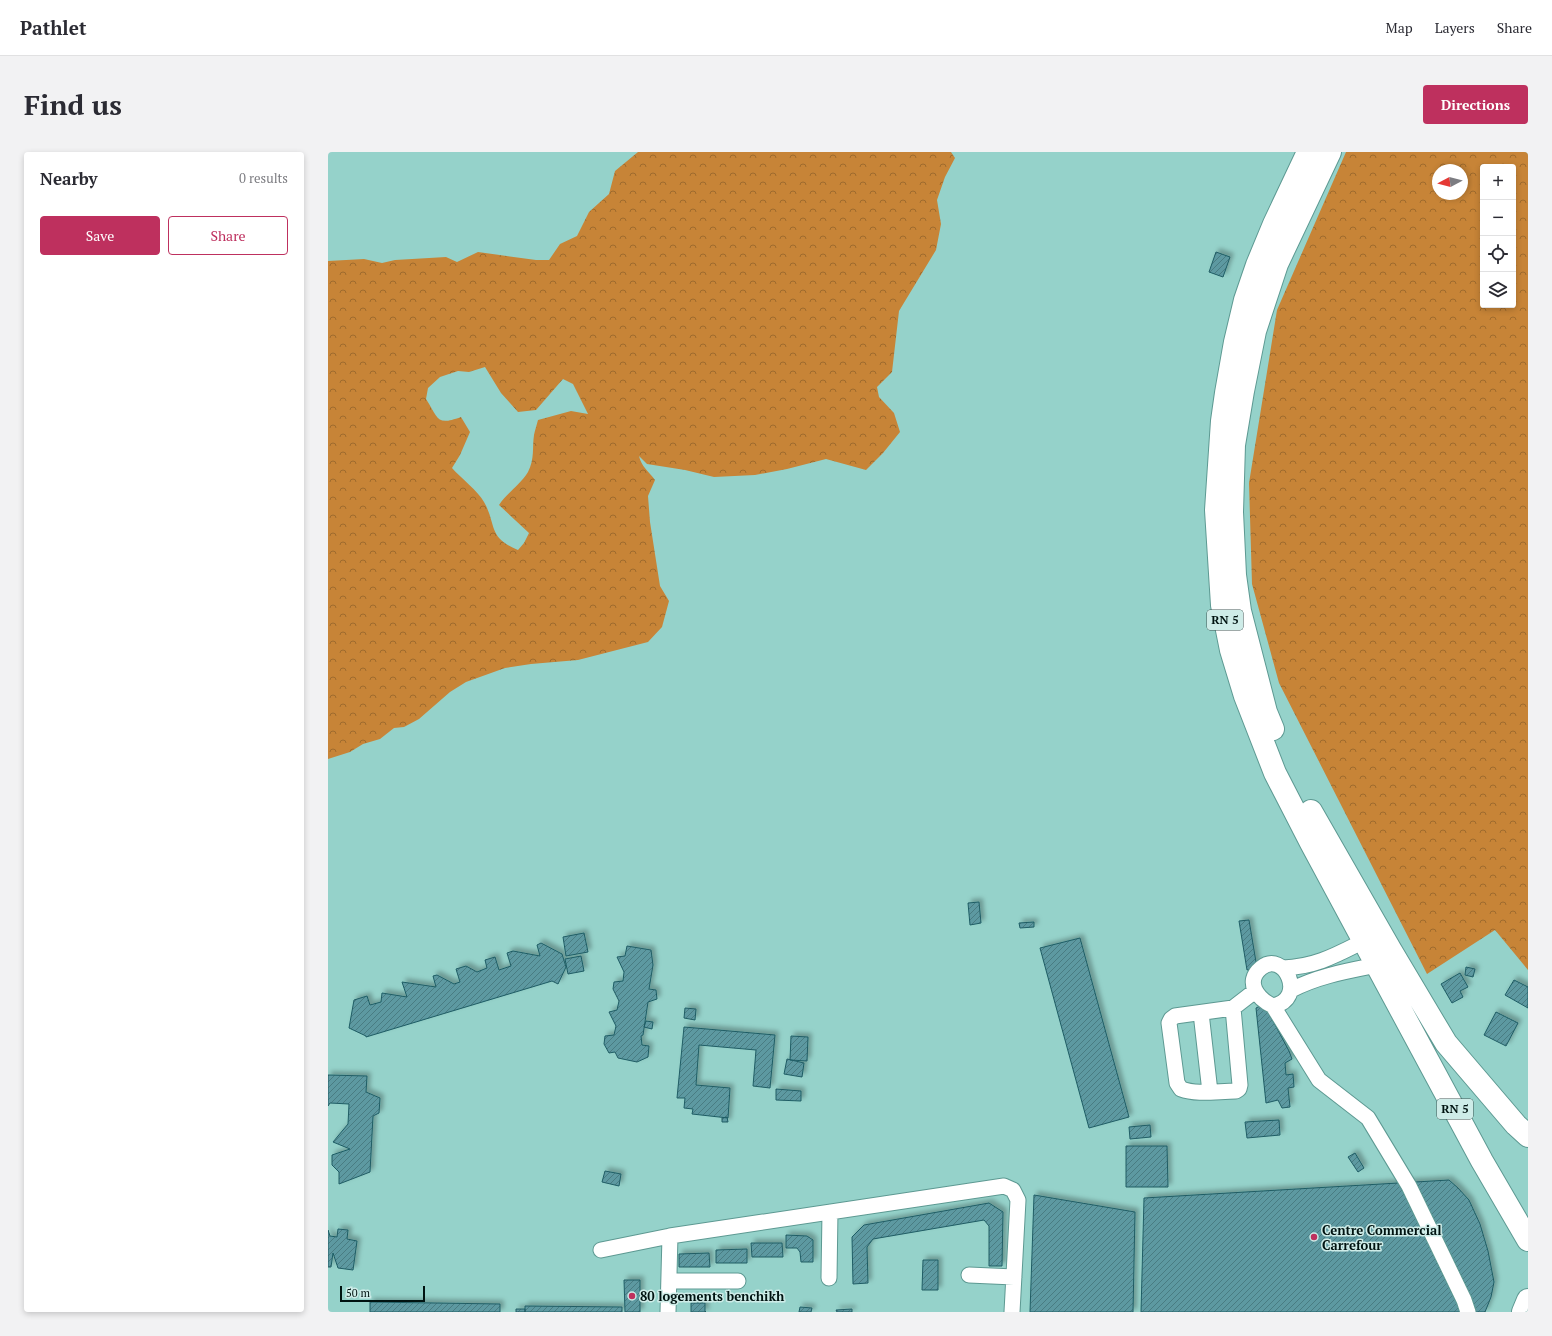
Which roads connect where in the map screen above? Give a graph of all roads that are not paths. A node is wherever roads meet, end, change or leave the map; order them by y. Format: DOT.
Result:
graph roads {
  1 [pos="1308,152"];
  2 [pos="1330,152"];
  3 [pos="1364,941"];
  4 [pos="1377,964"];
  5 [pos="1283,968"];
  6 [pos="1291,990"];
  7 [pos="1255,991"];
  8 [pos="1273,1006"];
  9 [pos="1233,1008"];
  10 [pos="1201,1012"];
  11 [pos="1210,1092"];
  12 [pos="1522,1130"];
  13 [pos="830,1212"];
  14 [pos="670,1236"];
  15 [pos="1528,1240"];
  16 [pos="601,1250"];
  17 [pos="969,1275"];
  18 [pos="1014,1277"];
  19 [pos="829,1278"];
  20 [pos="669,1281"];
  21 [pos="738,1281"];
  22 [pos="1528,1300"];
  23 [pos="668,1312"];
  24 [pos="1012,1312"];
  25 [pos="1468,1312"];
  26 [pos="1523,1312"];
  1 -- 3 [label="highway, RN 5"];
  2 -- 12 [label="highway, RN 5"];
  3 -- 4 [label="highway, RN 5"];
  3 -- 5 [label="street"];
  4 -- 6 [label="street"];
  4 -- 15 [label="highway, RN 5"];
  5 -- 6 [label="street"];
  5 -- 7 [label="street"];
  6 -- 8 [label="street"];
  7 -- 8 [label="street"];
  7 -- 9 [label="street"];
  8 -- 25 [label="street"];
  9 -- 10 [label="street"];
  9 -- 11 [label="street"];
  10 -- 11 [label="street"];
  10 -- 11 [label="street"];
  13 -- 14 [label="street"];
  13 -- 18 [label="street"];
  13 -- 19 [label="street"];
  14 -- 16 [label="street"];
  14 -- 20 [label="street"];
  17 -- 18 [label="street"];
  18 -- 24 [label="street"];
  20 -- 21 [label="street"];
  20 -- 23 [label="street"];
  22 -- 26 [label="highway"];
}
